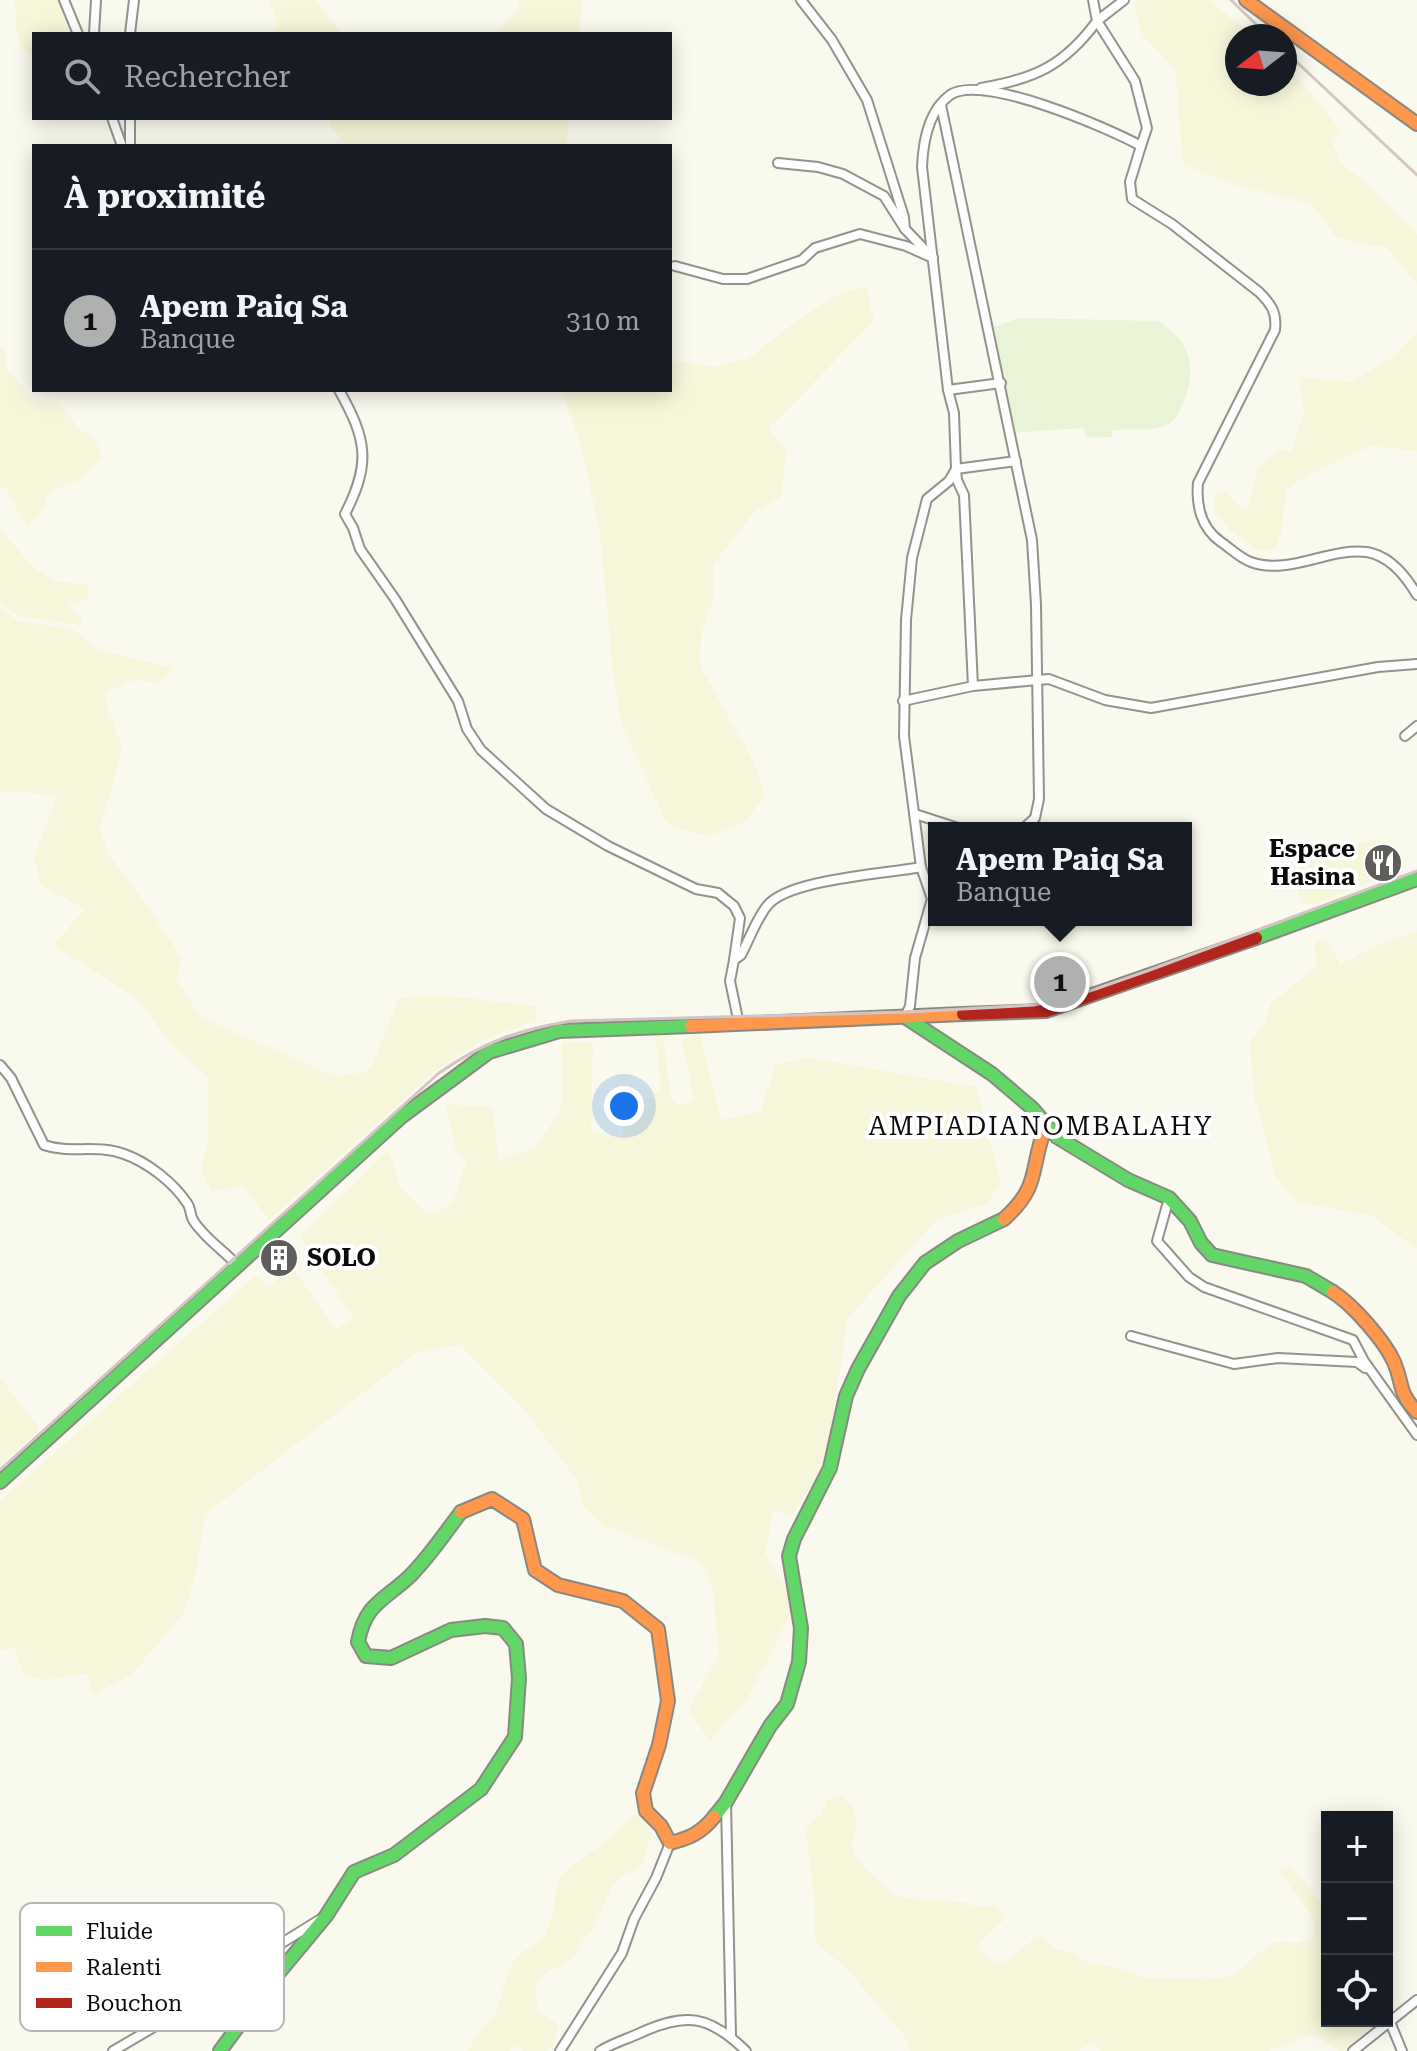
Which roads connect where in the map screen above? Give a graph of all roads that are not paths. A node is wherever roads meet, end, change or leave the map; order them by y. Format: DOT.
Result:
graph roads {
  1 [pos="64,0"];
  2 [pos="96,0"];
  3 [pos="134,0"];
  4 [pos="801,0"];
  5 [pos="1093,0"];
  6 [pos="1124,0"];
  7 [pos="1246,0"];
  8 [pos="1097,21"];
  9 [pos="77,32"];
  10 [pos="94,32"];
  11 [pos="130,32"];
  12 [pos="976,89"];
  13 [pos="941,104"];
  14 [pos="113,120"];
  15 [pos="130,120"];
  16 [pos="1417,124"];
  17 [pos="121,144"];
  18 [pos="130,144"];
  19 [pos="1141,146"];
  20 [pos="778,163"];
  21 [pos="905,229"];
  22 [pos="933,258"];
  23 [pos="675,266"];
  24 [pos="1001,383"];
  25 [pos="948,390"];
  26 [pos="340,392"];
  27 [pos="1016,461"];
  28 [pos="956,469"];
  29 [pos="1417,595"];
  30 [pos="1417,664"];
  31 [pos="1037,678"];
  32 [pos="973,686"];
  33 [pos="903,701"];
  34 [pos="1417,726"];
  35 [pos="1405,736"];
  36 [pos="915,814"];
  37 [pos="940,822"];
  38 [pos="1031,822"];
  39 [pos="921,867"];
  40 [pos="1417,879"];
  41 [pos="928,887"];
  42 [pos="928,913"];
  43 [pos="734,960"];
  44 [pos="905,1017"];
  45 [pos="739,1024"];
  46 [pos="0,1065"];
  47 [pos="1046,1126"];
  48 [pos="1169,1198"];
  49 [pos="235,1268"];
  50 [pos="1131,1336"];
  51 [pos="1378,1378"];
  52 [pos="1417,1412"];
  53 [pos="1417,1435"];
  54 [pos="0,1482"];
  55 [pos="726,1802"];
  56 [pos="670,1843"];
  57 [pos="326,1916"];
  58 [pos="284,1942"];
  59 [pos="284,1967"];
  60 [pos="1417,2000"];
  61 [pos="1393,2020"];
  62 [pos="1384,2027"];
  63 [pos="1392,2027"];
  64 [pos="147,2031"];
  65 [pos="235,2031"];
  66 [pos="731,2036"];
  67 [pos="113,2051"];
  68 [pos="220,2051"];
  69 [pos="560,2051"];
  70 [pos="600,2051"];
  71 [pos="746,2051"];
  72 [pos="1353,2051"];
  73 [pos="1402,2051"];
  1 -- 9 [label="street"];
  2 -- 10 [label="street"];
  3 -- 11 [label="street"];
  4 -- 21 [label="street"];
  5 -- 8 [label="street"];
  6 -- 8 [label="street"];
  7 -- 16 [label="street"];
  8 -- 12 [label="street"];
  8 -- 19 [label="street"];
  12 -- 13 [label="street"];
  12 -- 19 [label="street"];
  13 -- 22 [label="street"];
  13 -- 24 [label="street"];
  14 -- 17 [label="street"];
  15 -- 18 [label="street"];
  19 -- 29 [label="street"];
  20 -- 21 [label="street"];
  21 -- 22 [label="street"];
  22 -- 23 [label="street"];
  22 -- 25 [label="street"];
  24 -- 25 [label="street"];
  24 -- 27 [label="street"];
  25 -- 28 [label="street"];
  26 -- 43 [label="street"];
  27 -- 28 [label="street"];
  27 -- 31 [label="street"];
  28 -- 32 [label="street"];
  28 -- 33 [label="street"];
  30 -- 31 [label="street"];
  31 -- 32 [label="street"];
  31 -- 38 [label="street"];
  32 -- 33 [label="street"];
  33 -- 36 [label="street"];
  34 -- 35 [label="street"];
  36 -- 37 [label="street"];
  36 -- 39 [label="street"];
  39 -- 41 [label="street"];
  39 -- 43 [label="street"];
  40 -- 44 [label="street"];
  42 -- 44 [label="street"];
  43 -- 45 [label="street"];
  44 -- 45 [label="street"];
  44 -- 47 [label="street"];
  45 -- 49 [label="street"];
  46 -- 49 [label="street"];
  47 -- 48 [label="street"];
  47 -- 55 [label="street"];
  48 -- 51 [label="street"];
  48 -- 52 [label="street"];
  49 -- 54 [label="street"];
  50 -- 51 [label="street"];
  51 -- 53 [label="street"];
  55 -- 56 [label="street"];
  55 -- 66 [label="street"];
  56 -- 57 [label="street"];
  56 -- 69 [label="street"];
  57 -- 58 [label="street"];
  57 -- 59 [label="street"];
  60 -- 61 [label="street"];
  62 -- 72 [label="street"];
  63 -- 73 [label="street"];
  64 -- 67 [label="street"];
  65 -- 68 [label="street"];
  66 -- 70 [label="street"];
  66 -- 71 [label="street"];
}
